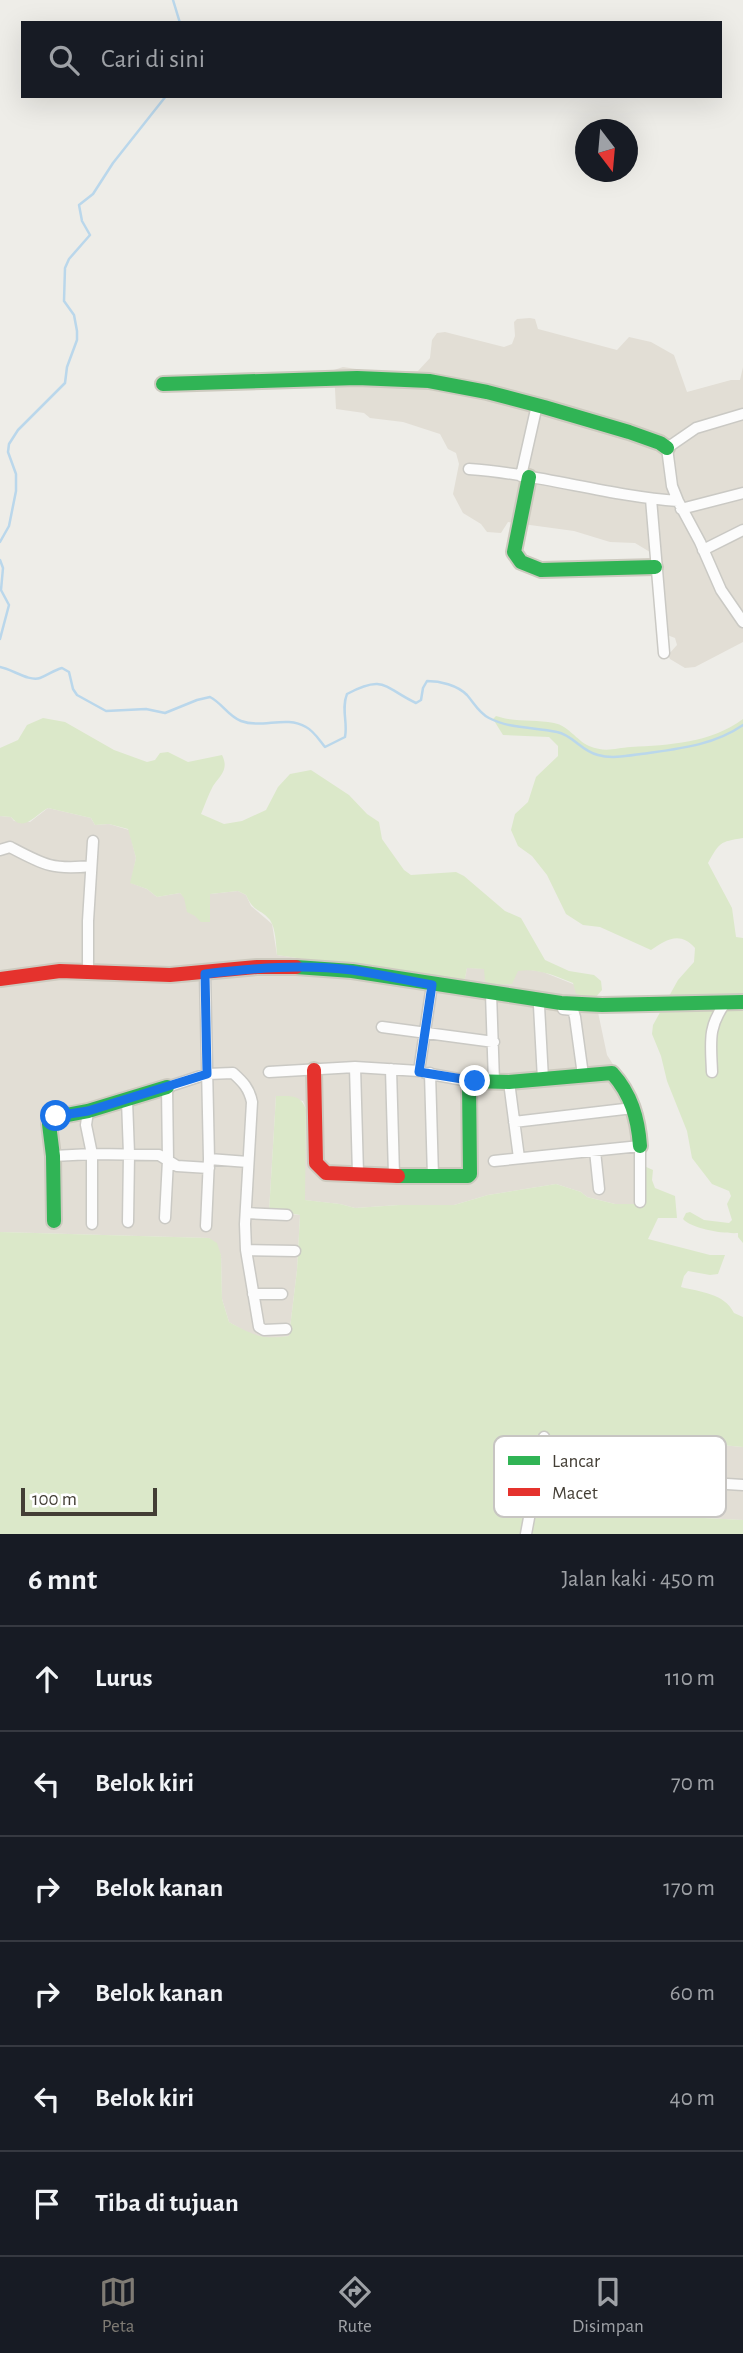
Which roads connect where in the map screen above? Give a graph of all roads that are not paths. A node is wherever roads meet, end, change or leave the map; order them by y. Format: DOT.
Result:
graph roads {
  1 [pos="163,384"];
  2 [pos="537,405"];
  3 [pos="743,414"];
  4 [pos="667,448"];
  5 [pos="469,470"];
  6 [pos="525,476"];
  7 [pos="743,493"];
  8 [pos="651,499"];
  9 [pos="680,505"];
  10 [pos="743,530"];
  11 [pos="704,550"];
  12 [pos="656,567"];
  13 [pos="743,622"];
  14 [pos="664,653"];
  15 [pos="93,841"];
  16 [pos="0,850"];
  17 [pos="91,866"];
  18 [pos="88,972"];
  19 [pos="205,974"];
  20 [pos="0,979"];
  21 [pos="432,985"];
  22 [pos="491,996"];
  23 [pos="726,1002"];
  24 [pos="743,1002"];
  25 [pos="539,1006"];
  26 [pos="382,1027"];
  27 [pos="425,1032"];
  28 [pos="494,1042"];
  29 [pos="355,1067"];
  30 [pos="391,1069"];
  31 [pos="314,1070"];
  32 [pos="269,1072"];
  33 [pos="425,1072"];
  34 [pos="712,1072"];
  35 [pos="207,1074"];
  36 [pos="583,1075"];
  37 [pos="543,1079"];
  38 [pos="469,1081"];
  39 [pos="502,1082"];
  40 [pos="167,1087"];
  41 [pos="127,1100"];
  42 [pos="633,1108"];
  43 [pos="88,1111"];
  44 [pos="514,1122"];
  45 [pos="640,1146"];
  46 [pos="595,1151"];
  47 [pos="92,1154"];
  48 [pos="129,1154"];
  49 [pos="53,1156"];
  50 [pos="519,1158"];
  51 [pos="168,1160"];
  52 [pos="494,1161"];
  53 [pos="248,1162"];
  54 [pos="209,1164"];
  55 [pos="358,1174"];
  56 [pos="394,1175"];
  57 [pos="433,1177"];
  58 [pos="599,1189"];
  59 [pos="640,1202"];
  60 [pos="246,1213"];
  61 [pos="287,1215"];
  62 [pos="165,1218"];
  63 [pos="54,1221"];
  64 [pos="128,1222"];
  65 [pos="92,1224"];
  66 [pos="206,1226"];
  67 [pos="246,1250"];
  68 [pos="295,1251"];
  69 [pos="253,1294"];
  70 [pos="282,1294"];
  71 [pos="286,1329"];
  72 [pos="727,1484"];
  73 [pos="743,1485"];
  1 -- 2 [label="street"];
  2 -- 4 [label="street"];
  2 -- 6 [label="street"];
  3 -- 4 [label="street"];
  4 -- 9 [label="street"];
  5 -- 6 [label="street"];
  6 -- 8 [label="street"];
  6 -- 12 [label="street"];
  7 -- 9 [label="street"];
  8 -- 9 [label="street"];
  8 -- 12 [label="street"];
  9 -- 11 [label="street"];
  10 -- 11 [label="street"];
  11 -- 13 [label="street"];
  12 -- 14 [label="street"];
  15 -- 17 [label="street"];
  16 -- 17 [label="street"];
  17 -- 18 [label="street"];
  18 -- 19 [label="street"];
  18 -- 20 [label="street"];
  19 -- 21 [label="street"];
  19 -- 35 [label="street"];
  21 -- 22 [label="street"];
  21 -- 27 [label="street"];
  22 -- 23 [label="street"];
  22 -- 25 [label="street"];
  22 -- 28 [label="street"];
  23 -- 24 [label="street"];
  23 -- 34 [label="street"];
  25 -- 36 [label="street"];
  25 -- 37 [label="street"];
  26 -- 27 [label="street"];
  27 -- 28 [label="street"];
  27 -- 33 [label="street"];
  28 -- 39 [label="street"];
  29 -- 30 [label="street"];
  29 -- 31 [label="street"];
  29 -- 55 [label="street"];
  30 -- 33 [label="street"];
  30 -- 56 [label="street"];
  31 -- 32 [label="street"];
  31 -- 55 [label="street"];
  33 -- 38 [label="street"];
  33 -- 57 [label="street"];
  35 -- 40 [label="street"];
  35 -- 53 [label="street"];
  35 -- 54 [label="street"];
  36 -- 37 [label="street"];
  36 -- 42 [label="street"];
  37 -- 39 [label="street"];
  38 -- 39 [label="street"];
  38 -- 57 [label="street"];
  39 -- 44 [label="street"];
  40 -- 41 [label="street"];
  40 -- 51 [label="street"];
  41 -- 43 [label="street"];
  41 -- 48 [label="street"];
  42 -- 44 [label="street"];
  42 -- 45 [label="street"];
  43 -- 47 [label="street"];
  43 -- 49 [label="street"];
  44 -- 50 [label="street"];
  45 -- 46 [label="street"];
  45 -- 59 [label="street"];
  46 -- 50 [label="street"];
  46 -- 58 [label="street"];
  47 -- 48 [label="street"];
  47 -- 49 [label="street"];
  47 -- 65 [label="street"];
  48 -- 51 [label="street"];
  48 -- 64 [label="street"];
  49 -- 63 [label="street"];
  50 -- 52 [label="street"];
  51 -- 54 [label="street"];
  51 -- 62 [label="street"];
  53 -- 54 [label="street"];
  53 -- 60 [label="street"];
  54 -- 66 [label="street"];
  55 -- 56 [label="street"];
  56 -- 57 [label="street"];
  60 -- 61 [label="street"];
  60 -- 67 [label="street"];
  67 -- 68 [label="street"];
  67 -- 69 [label="street"];
  69 -- 70 [label="street"];
  69 -- 71 [label="street"];
  72 -- 73 [label="street"];
}
